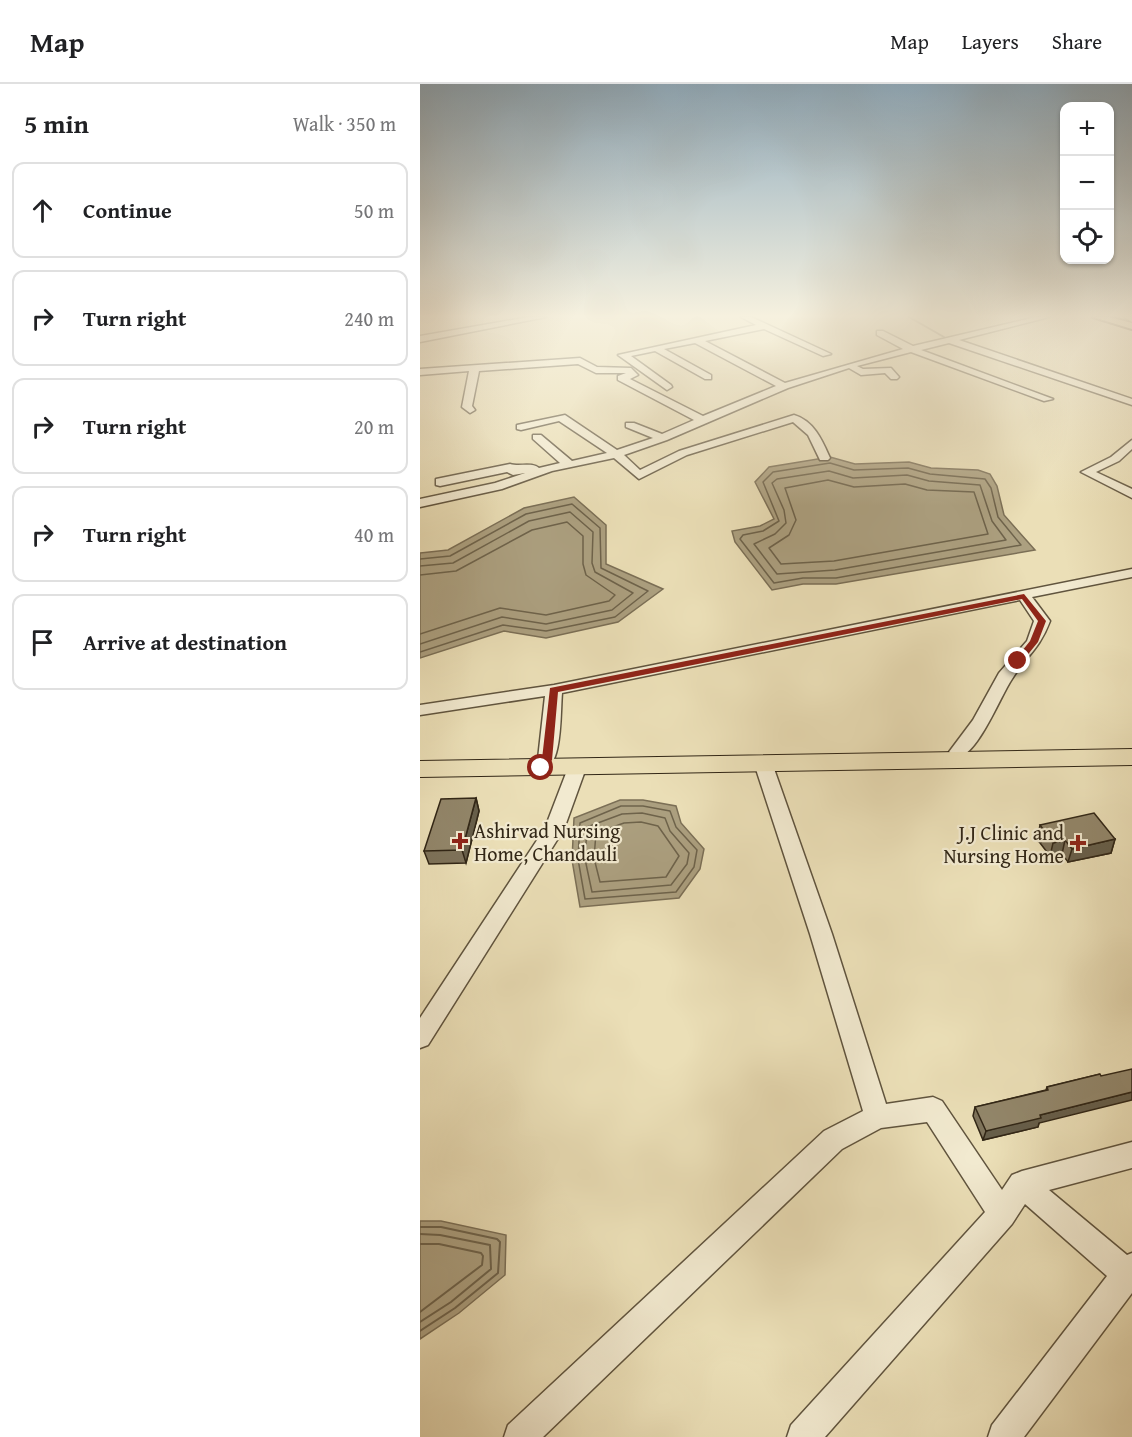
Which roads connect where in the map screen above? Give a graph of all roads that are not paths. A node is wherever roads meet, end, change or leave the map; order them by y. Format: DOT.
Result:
graph roads {
  1 [pos="473,380"];
  2 [pos="625,380"];
  3 [pos="658,380"];
  4 [pos="773,380"];
  5 [pos="803,380"];
  6 [pos="996,380"];
  7 [pos="1067,380"];
  8 [pos="784,386"];
  9 [pos="667,387"];
  10 [pos="1048,399"];
  11 [pos="1132,402"];
  12 [pos="470,410"];
  13 [pos="704,421"];
  14 [pos="630,425"];
  15 [pos="521,427"];
  16 [pos="537,437"];
  17 [pos="663,438"];
  18 [pos="1132,443"];
  19 [pos="616,454"];
  20 [pos="824,458"];
  21 [pos="569,464"];
  22 [pos="550,468"];
  23 [pos="440,482"];
  24 [pos="1132,494"];
  25 [pos="420,503"];
  26 [pos="1132,573"];
  27 [pos="1024,596"];
  28 [pos="554,690"];
  29 [pos="420,710"];
  30 [pos="1132,747"];
  31 [pos="958,752"];
  32 [pos="1132,756"];
  33 [pos="420,762"];
  34 [pos="763,763"];
  35 [pos="544,764"];
  36 [pos="577,768"];
  37 [pos="420,770"];
  38 [pos="420,1038"];
  39 [pos="877,1117"];
  40 [pos="1132,1155"];
  41 [pos="1022,1184"];
  42 [pos="1002,1214"];
  43 [pos="1130,1273"];
  44 [pos="520,1437"];
  45 [pos="803,1437"];
  46 [pos="1004,1437"];
  1 -- 12 [label="street"];
  2 -- 13 [label="street"];
  3 -- 9 [label="street"];
  4 -- 8 [label="street"];
  5 -- 8 [label="street"];
  6 -- 10 [label="street"];
  7 -- 11 [label="street"];
  8 -- 13 [label="street"];
  13 -- 17 [label="street"];
  14 -- 17 [label="street"];
  15 -- 19 [label="street"];
  16 -- 21 [label="street"];
  17 -- 19 [label="street"];
  18 -- 24 [label="street"];
  19 -- 20 [label="street"];
  19 -- 21 [label="street"];
  21 -- 22 [label="street"];
  22 -- 23 [label="street"];
  22 -- 25 [label="street"];
  26 -- 27 [label="street"];
  27 -- 28 [label="street"];
  27 -- 31 [label="street"];
  28 -- 29 [label="street"];
  28 -- 35 [label="street"];
  30 -- 31 [label="highway"];
  31 -- 35 [label="highway"];
  32 -- 34 [label="highway"];
  33 -- 35 [label="highway"];
  34 -- 36 [label="highway"];
  34 -- 39 [label="street"];
  35 -- 36 [label="highway"];
  35 -- 37 [label="highway"];
  36 -- 38 [label="street"];
  39 -- 42 [label="street"];
  39 -- 44 [label="street"];
  40 -- 41 [label="street"];
  41 -- 42 [label="street"];
  41 -- 43 [label="street"];
  42 -- 45 [label="street"];
  43 -- 46 [label="street"];
}
